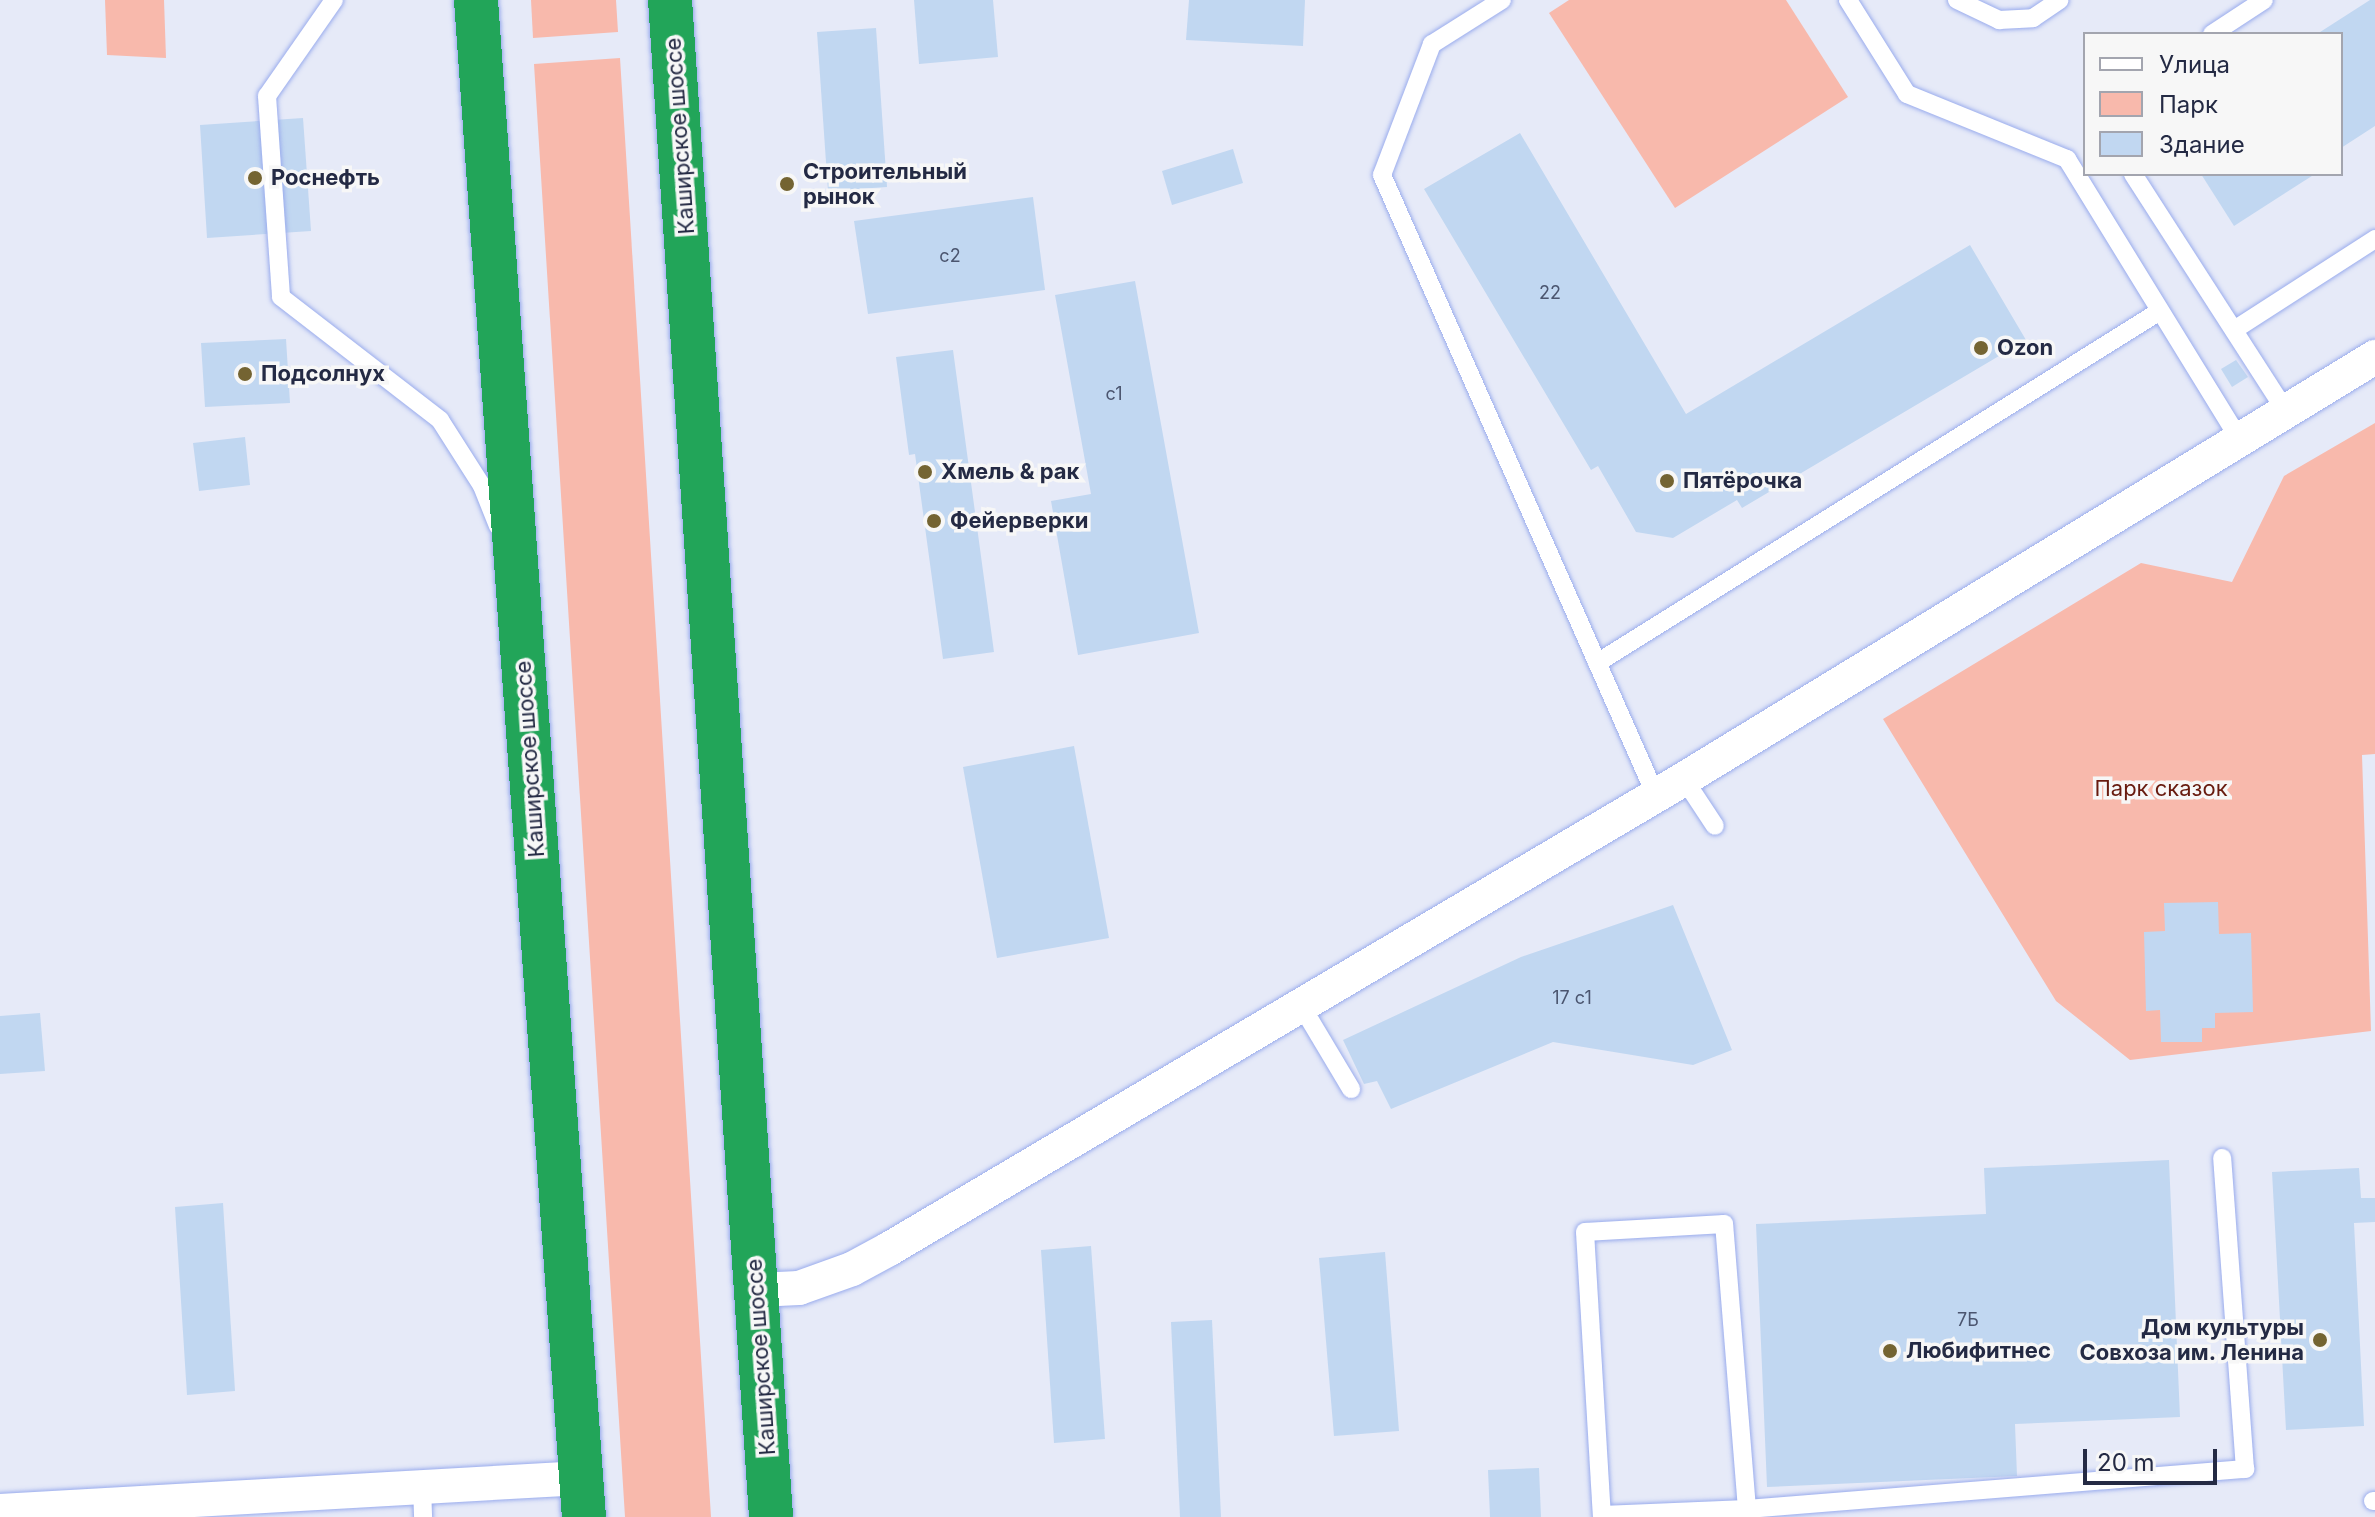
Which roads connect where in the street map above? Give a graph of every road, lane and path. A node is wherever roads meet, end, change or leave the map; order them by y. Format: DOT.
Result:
graph roads {
  1 [pos="334,0"];
  2 [pos="476,0"];
  3 [pos="670,0"];
  4 [pos="1502,0"];
  5 [pos="1848,0"];
  6 [pos="1957,0"];
  7 [pos="2060,0"];
  8 [pos="2264,0"];
  9 [pos="2215,32"];
  10 [pos="2134,176"];
  11 [pos="2375,239"];
  12 [pos="2160,311"];
  13 [pos="2234,330"];
  14 [pos="2375,357"];
  15 [pos="2286,411"];
  16 [pos="2239,439"];
  17 [pos="516,575"];
  18 [pos="1597,663"];
  19 [pos="1670,788"];
  20 [pos="1715,826"];
  21 [pos="1301,1005"];
  22 [pos="1351,1089"];
  23 [pos="2222,1158"];
  24 [pos="757,1290"];
  25 [pos="583,1497"];
  26 [pos="423,1502"];
  27 [pos="1747,1509"];
  28 [pos="0,1511"];
  29 [pos="1698,1514"];
  30 [pos="771,1517"];
  1 -- 17 [label="lane"];
  2 -- 17 [label="highway, Каширское шоссе"];
  3 -- 24 [label="highway, Каширское шоссе"];
  4 -- 18 [label="lane"];
  5 -- 12 [label="lane"];
  6 -- 7 [label="lane"];
  8 -- 9 [label="lane"];
  10 -- 13 [label="lane"];
  11 -- 13 [label="lane"];
  12 -- 16 [label="lane"];
  12 -- 18 [label="lane"];
  13 -- 15 [label="lane"];
  14 -- 15 [label="street"];
  15 -- 16 [label="street"];
  16 -- 19 [label="street"];
  17 -- 25 [label="highway, Каширское шоссе"];
  18 -- 19 [label="lane"];
  19 -- 20 [label="lane"];
  19 -- 21 [label="street"];
  21 -- 22 [label="lane"];
  21 -- 24 [label="street"];
  23 -- 27 [label="lane"];
  24 -- 30 [label="highway, Каширское шоссе"];
  25 -- 26 [label="street"];
  26 -- 28 [label="street"];
  27 -- 29 [label="lane"];
  27 -- 29 [label="lane"];
}
